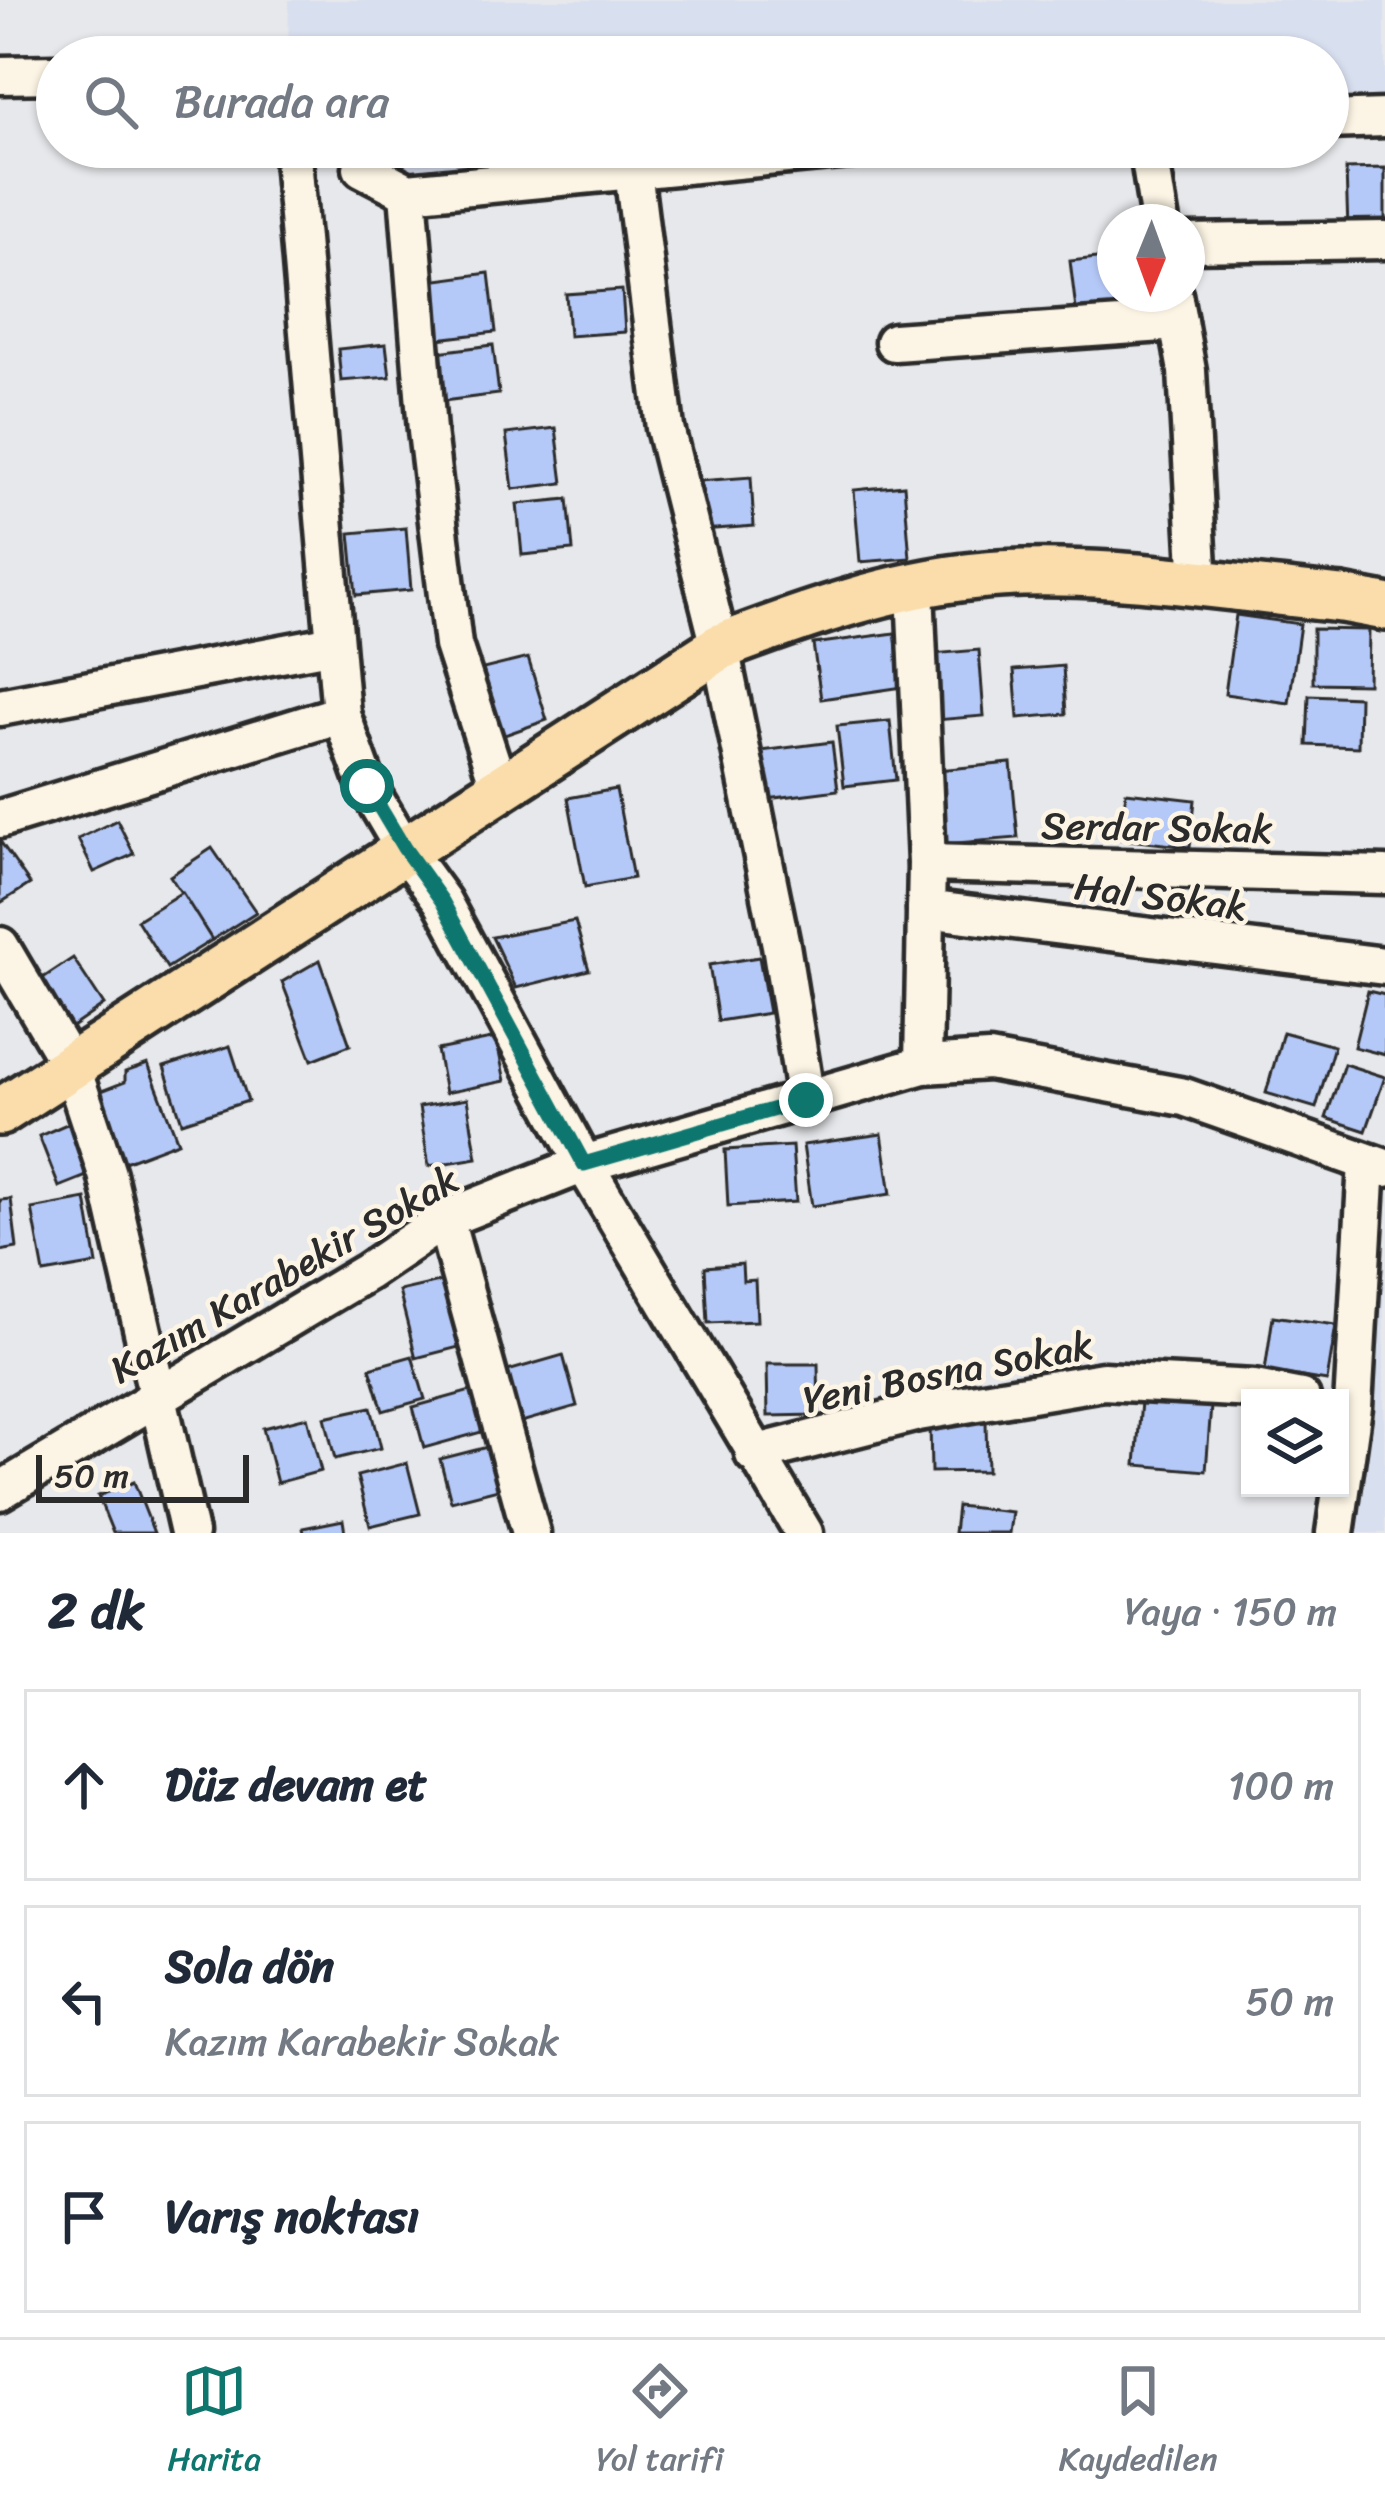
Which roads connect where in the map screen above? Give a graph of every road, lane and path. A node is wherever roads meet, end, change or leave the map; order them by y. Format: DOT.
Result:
graph roads {
  1 [pos="36,74"];
  2 [pos="0,75"];
  3 [pos="1385,118"];
  4 [pos="1349,119"];
  5 [pos="294,168"];
  6 [pos="362,168"];
  7 [pos="663,168"];
  8 [pos="1151,168"];
  9 [pos="633,171"];
  10 [pos="408,192"];
  11 [pos="1157,204"];
  12 [pos="1385,240"];
  13 [pos="1205,243"];
  14 [pos="1143,312"];
  15 [pos="1177,312"];
  16 [pos="894,342"];
  17 [pos="1199,586"];
  18 [pos="915,589"];
  19 [pos="1385,608"];
  20 [pos="334,644"];
  21 [pos="720,647"];
  22 [pos="0,707"];
  23 [pos="341,714"];
  24 [pos="500,789"];
  25 [pos="0,819"];
  26 [pos="404,848"];
  27 [pos="927,863"];
  28 [pos="1385,874"];
  29 [pos="926,909"];
  30 [pos="0,946"];
  31 [pos="1385,966"];
  32 [pos="922,1065"];
  33 [pos="72,1068"];
  34 [pos="806,1100"];
  35 [pos="0,1112"];
  36 [pos="584,1164"];
  37 [pos="1376,1165"];
  38 [pos="445,1219"];
  39 [pos="1254,1389"];
  40 [pos="1348,1389"];
  41 [pos="159,1396"];
  42 [pos="754,1454"];
  43 [pos="0,1491"];
  44 [pos="1338,1497"];
  45 [pos="790,1531"];
  46 [pos="189,1533"];
  47 [pos="531,1533"];
  48 [pos="1335,1533"];
  1 -- 2 [label="street"];
  3 -- 4 [label="street"];
  5 -- 20 [label="street"];
  6 -- 10 [label="street"];
  7 -- 9 [label="street"];
  8 -- 11 [label="street"];
  9 -- 10 [label="street"];
  9 -- 21 [label="street"];
  10 -- 24 [label="street"];
  12 -- 13 [label="street"];
  14 -- 16 [label="street"];
  15 -- 17 [label="street"];
  17 -- 18 [label="main road"];
  17 -- 19 [label="main road"];
  18 -- 21 [label="main road"];
  18 -- 27 [label="street"];
  20 -- 22 [label="street"];
  20 -- 23 [label="street"];
  21 -- 24 [label="main road"];
  21 -- 34 [label="street"];
  23 -- 25 [label="street"];
  23 -- 26 [label="street"];
  24 -- 26 [label="main road"];
  26 -- 33 [label="main road"];
  26 -- 36 [label="street"];
  27 -- 28 [label="street, Serdar Sokak"];
  27 -- 29 [label="street"];
  29 -- 31 [label="street, Hal Sokak"];
  29 -- 32 [label="street"];
  30 -- 33 [label="street"];
  32 -- 34 [label="street, Kazım Karabekir Sokak"];
  32 -- 37 [label="street, Kazım Karabekir Sokak"];
  33 -- 35 [label="main road"];
  33 -- 41 [label="street"];
  34 -- 36 [label="street, Kazım Karabekir Sokak"];
  36 -- 38 [label="street, Kazım Karabekir Sokak"];
  36 -- 42 [label="street"];
  37 -- 40 [label="street"];
  38 -- 41 [label="street, Kazım Karabekir Sokak"];
  38 -- 47 [label="street"];
  39 -- 42 [label="street, Yeni Bosna Sokak"];
  41 -- 43 [label="street, Kazım Karabekir Sokak"];
  41 -- 46 [label="street"];
  42 -- 45 [label="street"];
  44 -- 48 [label="street"];
}
